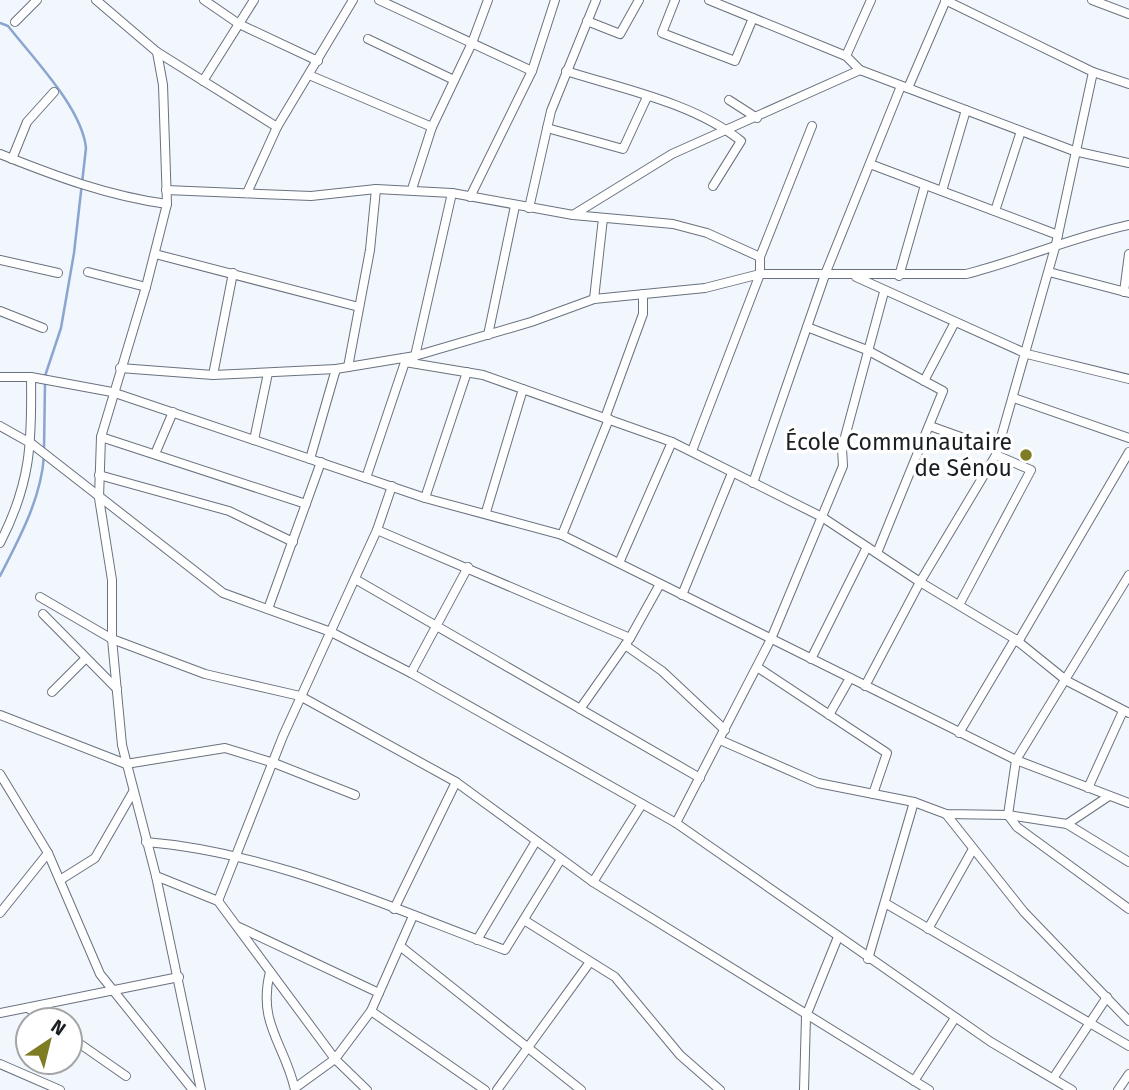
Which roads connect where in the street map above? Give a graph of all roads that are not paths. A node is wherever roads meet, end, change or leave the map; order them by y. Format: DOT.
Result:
graph roads {
  1 [pos="37,0"];
  2 [pos="96,0"];
  3 [pos="204,0"];
  4 [pos="254,0"];
  5 [pos="353,0"];
  6 [pos="379,0"];
  7 [pos="488,0"];
  8 [pos="555,0"];
  9 [pos="596,0"];
  10 [pos="639,0"];
  11 [pos="675,0"];
  12 [pos="709,0"];
  13 [pos="871,0"];
  14 [pos="946,0"];
  15 [pos="1092,0"];
  16 [pos="1129,14"];
  17 [pos="753,18"];
  18 [pos="587,21"];
  19 [pos="15,22"];
  20 [pos="239,24"];
  21 [pos="368,39"];
  22 [pos="472,43"];
  23 [pos="157,52"];
  24 [pos="846,56"];
  25 [pos="318,61"];
  26 [pos="860,70"];
  27 [pos="532,71"];
  28 [pos="566,71"];
  29 [pos="1093,72"];
  30 [pos="309,75"];
  31 [pos="454,80"];
  32 [pos="203,81"];
  33 [pos="1129,84"];
  34 [pos="905,87"];
  35 [pos="54,92"];
  36 [pos="647,97"];
  37 [pos="729,100"];
  38 [pos="966,110"];
  39 [pos="757,118"];
  40 [pos="812,125"];
  41 [pos="277,127"];
  42 [pos="432,127"];
  43 [pos="547,128"];
  44 [pos="729,131"];
  45 [pos="1021,131"];
  46 [pos="1074,151"];
  47 [pos="4,158"];
  48 [pos="1129,163"];
  49 [pos="870,164"];
  50 [pos="925,185"];
  51 [pos="713,186"];
  52 [pos="376,189"];
  53 [pos="412,189"];
  54 [pos="166,190"];
  55 [pos="942,191"];
  56 [pos="247,193"];
  57 [pos="452,193"];
  58 [pos="470,197"];
  59 [pos="167,204"];
  60 [pos="515,206"];
  61 [pos="529,208"];
  62 [pos="995,211"];
  63 [pos="573,215"];
  64 [pos="603,218"];
  65 [pos="1129,225"];
  66 [pos="1057,240"];
  67 [pos="155,254"];
  68 [pos="1129,254"];
  69 [pos="760,257"];
  70 [pos="0,260"];
  71 [pos="88,272"];
  72 [pos="826,272"];
  73 [pos="1049,272"];
  74 [pos="58,273"];
  75 [pos="233,273"];
  76 [pos="760,274"];
  77 [pos="853,276"];
  78 [pos="898,276"];
  79 [pos="146,286"];
  80 [pos="884,292"];
  81 [pos="1126,292"];
  82 [pos="643,294"];
  83 [pos="594,299"];
  84 [pos="359,307"];
  85 [pos="0,311"];
  86 [pos="954,324"];
  87 [pos="807,327"];
  88 [pos="43,328"];
  89 [pos="488,335"];
  90 [pos="867,349"];
  91 [pos="1027,354"];
  92 [pos="415,356"];
  93 [pos="404,360"];
  94 [pos="348,367"];
  95 [pos="120,368"];
  96 [pos="335,369"];
  97 [pos="467,372"];
  98 [pos="268,373"];
  99 [pos="213,375"];
  100 [pos="0,377"];
  101 [pos="31,377"];
  102 [pos="1129,379"];
  103 [pos="924,381"];
  104 [pos="523,389"];
  105 [pos="113,392"];
  106 [pos="1014,398"];
  107 [pos="173,412"];
  108 [pos="607,419"];
  109 [pos="0,426"];
  110 [pos="930,426"];
  111 [pos="101,437"];
  112 [pos="1129,438"];
  113 [pos="254,440"];
  114 [pos="672,442"];
  115 [pos="32,444"];
  116 [pos="692,451"];
  117 [pos="1129,452"];
  118 [pos="997,453"];
  119 [pos="155,454"];
  120 [pos="310,459"];
  121 [pos="321,462"];
  122 [pos="732,473"];
  123 [pos="99,475"];
  124 [pos="366,478"];
  125 [pos="753,483"];
  126 [pos="392,486"];
  127 [pos="99,498"];
  128 [pos="425,498"];
  129 [pos="306,504"];
  130 [pos="486,512"];
  131 [pos="822,517"];
  132 [pos="377,530"];
  133 [pos="562,535"];
  134 [pos="293,542"];
  135 [pos="0,543"];
  136 [pos="867,547"];
  137 [pos="877,554"];
  138 [pos="619,563"];
  139 [pos="468,567"];
  140 [pos="1129,575"];
  141 [pos="355,579"];
  142 [pos="920,582"];
  143 [pos="660,584"];
  144 [pos="682,595"];
  145 [pos="40,597"];
  146 [pos="959,606"];
  147 [pos="268,609"];
  148 [pos="43,614"];
  149 [pos="437,626"];
  150 [pos="331,632"];
  151 [pos="112,639"];
  152 [pos="771,639"];
  153 [pos="1017,640"];
  154 [pos="628,641"];
  155 [pos="86,657"];
  156 [pos="811,659"];
  157 [pos="757,667"];
  158 [pos="411,673"];
  159 [pos="850,678"];
  160 [pos="1068,681"];
  161 [pos="865,686"];
  162 [pos="117,689"];
  163 [pos="52,692"];
  164 [pos="300,696"];
  165 [pos="580,709"];
  166 [pos="1126,712"];
  167 [pos="0,715"];
  168 [pos="829,715"];
  169 [pos="724,730"];
  170 [pos="959,733"];
  171 [pos="720,740"];
  172 [pos="1016,760"];
  173 [pos="274,763"];
  174 [pos="126,764"];
  175 [pos="0,774"];
  176 [pos="700,778"];
  177 [pos="456,782"];
  178 [pos="1088,788"];
  179 [pos="133,792"];
  180 [pos="873,794"];
  181 [pos="355,795"];
  182 [pos="1110,796"];
  183 [pos="914,802"];
  184 [pos="1129,803"];
  185 [pos="642,804"];
  186 [pos="946,814"];
  187 [pos="1008,815"];
  188 [pos="676,823"];
  189 [pos="1067,824"];
  190 [pos="536,841"];
  191 [pos="146,842"];
  192 [pos="973,849"];
  193 [pos="48,853"];
  194 [pos="236,856"];
  195 [pos="561,859"];
  196 [pos="1129,862"];
  197 [pos="156,876"];
  198 [pos="60,880"];
  199 [pos="593,882"];
  200 [pos="218,901"];
  201 [pos="885,903"];
  202 [pos="394,909"];
  203 [pos="1129,909"];
  204 [pos="0,913"];
  205 [pos="413,916"];
  206 [pos="524,920"];
  207 [pos="237,926"];
  208 [pos="928,929"];
  209 [pos="838,937"];
  210 [pos="477,940"];
  211 [pos="400,946"];
  212 [pos="869,959"];
  213 [pos="590,962"];
  214 [pos="270,972"];
  215 [pos="178,977"];
  216 [pos="114,990"];
  217 [pos="379,993"];
  218 [pos="1107,997"];
  219 [pos="38,1006"];
  220 [pos="1126,1010"];
  221 [pos="371,1011"];
  222 [pos="806,1016"];
  223 [pos="955,1018"];
  224 [pos="1129,1021"];
  225 [pos="1090,1023"];
  226 [pos="1129,1046"];
  227 [pos="84,1047"];
  228 [pos="528,1048"];
  229 [pos="335,1059"];
  230 [pos="0,1064"];
  231 [pos="1129,1074"];
  232 [pos="126,1076"];
  233 [pos="1054,1077"];
  234 [pos="708,1080"];
  235 [pos="914,1081"];
  236 [pos="295,1089"];
  237 [pos="480,1089"];
  238 [pos="60,1090"];
  239 [pos="193,1090"];
  240 [pos="201,1090"];
  241 [pos="367,1090"];
  242 [pos="497,1090"];
  243 [pos="581,1090"];
  244 [pos="702,1090"];
  245 [pos="720,1090"];
  246 [pos="804,1090"];
  247 [pos="929,1090"];
  248 [pos="1072,1090"];
  249 [pos="1118,1090"];
  1 -- 19 [label="street"];
  2 -- 23 [label="street"];
  3 -- 20 [label="street"];
  4 -- 20 [label="street"];
  5 -- 25 [label="street"];
  6 -- 22 [label="street"];
  7 -- 22 [label="street"];
  8 -- 27 [label="street"];
  9 -- 18 [label="street"];
  10 -- 18 [label="street"];
  11 -- 17 [label="street"];
  12 -- 17 [label="street"];
  13 -- 24 [label="street"];
  14 -- 29 [label="street"];
  14 -- 34 [label="street"];
  15 -- 16 [label="street"];
  17 -- 24 [label="street"];
  18 -- 28 [label="street"];
  20 -- 25 [label="street"];
  20 -- 32 [label="street"];
  21 -- 31 [label="street"];
  22 -- 27 [label="street"];
  22 -- 31 [label="street"];
  23 -- 32 [label="street"];
  23 -- 54 [label="street"];
  24 -- 26 [label="street"];
  25 -- 30 [label="street"];
  26 -- 34 [label="street"];
  26 -- 39 [label="street"];
  27 -- 58 [label="street"];
  28 -- 36 [label="street"];
  28 -- 43 [label="street"];
  29 -- 33 [label="street"];
  29 -- 46 [label="street"];
  30 -- 41 [label="street"];
  30 -- 42 [label="street"];
  31 -- 42 [label="street"];
  32 -- 41 [label="street"];
  34 -- 38 [label="street"];
  34 -- 49 [label="street"];
  35 -- 47 [label="street"];
  36 -- 43 [label="street"];
  36 -- 44 [label="street"];
  37 -- 39 [label="street"];
  38 -- 45 [label="street"];
  38 -- 55 [label="street"];
  39 -- 44 [label="street"];
  40 -- 69 [label="street"];
  41 -- 56 [label="street"];
  42 -- 53 [label="street"];
  43 -- 61 [label="street"];
  44 -- 51 [label="street"];
  44 -- 63 [label="street"];
  45 -- 46 [label="street"];
  45 -- 62 [label="street"];
  46 -- 48 [label="street"];
  46 -- 66 [label="street"];
  47 -- 59 [label="street"];
  49 -- 50 [label="street"];
  49 -- 72 [label="street"];
  50 -- 55 [label="street"];
  50 -- 78 [label="street"];
  52 -- 53 [label="street"];
  52 -- 56 [label="street"];
  52 -- 84 [label="street"];
  53 -- 57 [label="street"];
  54 -- 56 [label="street"];
  54 -- 59 [label="street"];
  55 -- 62 [label="street"];
  57 -- 58 [label="street"];
  57 -- 92 [label="street"];
  58 -- 60 [label="street"];
  59 -- 67 [label="street"];
  60 -- 61 [label="street"];
  60 -- 89 [label="street"];
  61 -- 63 [label="street"];
  62 -- 66 [label="street"];
  63 -- 64 [label="street"];
  64 -- 69 [label="street"];
  64 -- 83 [label="street"];
  65 -- 66 [label="street"];
  66 -- 73 [label="street"];
  66 -- 78 [label="street"];
  67 -- 75 [label="street"];
  67 -- 79 [label="street"];
  68 -- 81 [label="street"];
  69 -- 76 [label="street"];
  70 -- 74 [label="street"];
  71 -- 79 [label="street"];
  72 -- 76 [label="street"];
  72 -- 77 [label="street"];
  72 -- 87 [label="street"];
  73 -- 81 [label="street"];
  73 -- 91 [label="street"];
  75 -- 84 [label="street"];
  75 -- 99 [label="street"];
  76 -- 82 [label="street"];
  76 -- 116 [label="street"];
  77 -- 78 [label="street"];
  77 -- 80 [label="street"];
  79 -- 95 [label="street"];
  80 -- 86 [label="street"];
  80 -- 90 [label="street"];
  82 -- 83 [label="street"];
  82 -- 108 [label="street"];
  83 -- 89 [label="street"];
  84 -- 94 [label="street"];
  85 -- 88 [label="street"];
  86 -- 91 [label="street"];
  86 -- 103 [label="street"];
  87 -- 90 [label="street"];
  87 -- 125 [label="street"];
  89 -- 92 [label="street"];
  90 -- 103 [label="street"];
  90 -- 131 [label="street"];
  91 -- 102 [label="street"];
  91 -- 106 [label="street"];
  92 -- 93 [label="street"];
  93 -- 94 [label="street"];
  93 -- 97 [label="street"];
  93 -- 124 [label="street"];
  94 -- 96 [label="street"];
  95 -- 99 [label="street"];
  95 -- 105 [label="street"];
  96 -- 98 [label="street"];
  96 -- 120 [label="street"];
  97 -- 104 [label="street"];
  97 -- 128 [label="street"];
  98 -- 99 [label="street"];
  98 -- 113 [label="street"];
  100 -- 101 [label="street"];
  101 -- 105 [label="street"];
  101 -- 115 [label="street"];
  103 -- 110 [label="street"];
  104 -- 108 [label="street"];
  104 -- 130 [label="street"];
  105 -- 107 [label="street"];
  105 -- 111 [label="street"];
  106 -- 112 [label="street"];
  106 -- 118 [label="street"];
  107 -- 113 [label="street"];
  107 -- 119 [label="street"];
  108 -- 114 [label="street"];
  108 -- 133 [label="street"];
  109 -- 115 [label="street"];
  110 -- 118 [label="street"];
  110 -- 137 [label="street"];
  111 -- 119 [label="street"];
  111 -- 123 [label="street"];
  113 -- 120 [label="street"];
  114 -- 116 [label="street"];
  114 -- 138 [label="street"];
  115 -- 127 [label="street"];
  115 -- 135 [label="street"];
  116 -- 122 [label="street"];
  117 -- 153 [label="street"];
  118 -- 142 [label="street"];
  118 -- 146 [label="street"];
  119 -- 129 [label="street"];
  120 -- 121 [label="street"];
  121 -- 124 [label="street"];
  121 -- 129 [label="street"];
  122 -- 125 [label="street"];
  122 -- 144 [label="street"];
  123 -- 127 [label="street"];
  123 -- 134 [label="street"];
  124 -- 126 [label="street"];
  125 -- 131 [label="street"];
  126 -- 128 [label="street"];
  126 -- 132 [label="street"];
  127 -- 147 [label="street"];
  127 -- 151 [label="street"];
  128 -- 130 [label="street"];
  129 -- 134 [label="street"];
  130 -- 133 [label="street"];
  131 -- 136 [label="street"];
  131 -- 152 [label="street"];
  132 -- 139 [label="street"];
  132 -- 141 [label="street"];
  133 -- 138 [label="street"];
  134 -- 147 [label="street"];
  136 -- 137 [label="street"];
  136 -- 156 [label="street"];
  137 -- 142 [label="street"];
  138 -- 143 [label="street"];
  139 -- 149 [label="street"];
  139 -- 154 [label="street"];
  140 -- 160 [label="street"];
  141 -- 149 [label="street"];
  141 -- 150 [label="street"];
  142 -- 146 [label="street"];
  142 -- 161 [label="street"];
  143 -- 144 [label="street"];
  143 -- 154 [label="street"];
  144 -- 152 [label="street"];
  145 -- 151 [label="street"];
  146 -- 153 [label="street"];
  147 -- 150 [label="street"];
  148 -- 155 [label="street"];
  149 -- 158 [label="street"];
  149 -- 165 [label="street"];
  150 -- 158 [label="street"];
  150 -- 164 [label="street"];
  151 -- 162 [label="street"];
  151 -- 164 [label="street"];
  152 -- 156 [label="street"];
  152 -- 157 [label="street"];
  153 -- 160 [label="street"];
  153 -- 170 [label="street"];
  154 -- 165 [label="street"];
  154 -- 169 [label="street"];
  155 -- 162 [label="street"];
  155 -- 163 [label="street"];
  156 -- 159 [label="street"];
  157 -- 168 [label="street"];
  157 -- 169 [label="street"];
  158 -- 185 [label="street"];
  159 -- 161 [label="street"];
  159 -- 168 [label="street"];
  160 -- 166 [label="street"];
  160 -- 172 [label="street"];
  161 -- 170 [label="street"];
  162 -- 174 [label="street"];
  164 -- 173 [label="street"];
  164 -- 177 [label="street"];
  165 -- 176 [label="street"];
  166 -- 178 [label="street"];
  167 -- 174 [label="street"];
  168 -- 180 [label="street"];
  169 -- 171 [label="street"];
  170 -- 172 [label="street"];
  171 -- 176 [label="street"];
  171 -- 180 [label="street"];
  172 -- 178 [label="street"];
  172 -- 187 [label="street"];
  173 -- 174 [label="street"];
  173 -- 181 [label="street"];
  173 -- 194 [label="street"];
  174 -- 179 [label="street"];
  175 -- 193 [label="street"];
  176 -- 188 [label="street"];
  177 -- 190 [label="street"];
  177 -- 202 [label="street"];
  178 -- 182 [label="street"];
  179 -- 191 [label="street"];
  179 -- 198 [label="street"];
  180 -- 183 [label="street"];
  182 -- 184 [label="street"];
  182 -- 189 [label="street"];
  183 -- 186 [label="street"];
  183 -- 201 [label="street"];
  185 -- 188 [label="street"];
  185 -- 199 [label="street"];
  186 -- 187 [label="street"];
  186 -- 192 [label="street"];
  187 -- 189 [label="street"];
  187 -- 203 [label="street"];
  188 -- 209 [label="street"];
  189 -- 196 [label="street"];
  190 -- 195 [label="street"];
  190 -- 210 [label="street"];
  191 -- 194 [label="street"];
  191 -- 197 [label="street"];
  192 -- 208 [label="street"];
  192 -- 218 [label="street"];
  193 -- 198 [label="street"];
  193 -- 204 [label="street"];
  194 -- 200 [label="street"];
  194 -- 202 [label="street"];
  195 -- 199 [label="street"];
  195 -- 206 [label="street"];
  197 -- 200 [label="street"];
  197 -- 215 [label="street"];
  198 -- 216 [label="street"];
  199 -- 222 [label="street"];
  200 -- 207 [label="street"];
  201 -- 208 [label="street"];
  201 -- 212 [label="street"];
  202 -- 205 [label="street"];
  205 -- 210 [label="street"];
  205 -- 211 [label="street"];
  206 -- 210 [label="street"];
  206 -- 213 [label="street"];
  207 -- 214 [label="street"];
  207 -- 217 [label="street"];
  208 -- 225 [label="street"];
  209 -- 212 [label="street"];
  209 -- 222 [label="street"];
  211 -- 217 [label="street"];
  211 -- 228 [label="street"];
  212 -- 223 [label="street"];
  213 -- 228 [label="street"];
  213 -- 234 [label="street"];
  214 -- 229 [label="street"];
  214 -- 236 [label="street"];
  215 -- 216 [label="street"];
  215 -- 240 [label="street"];
  216 -- 219 [label="street"];
  216 -- 239 [label="street"];
  217 -- 221 [label="street"];
  218 -- 220 [label="street"];
  218 -- 225 [label="street"];
  220 -- 224 [label="street"];
  221 -- 229 [label="street"];
  221 -- 237 [label="street"];
  222 -- 235 [label="street"];
  222 -- 246 [label="street"];
  223 -- 233 [label="street"];
  223 -- 235 [label="street"];
  225 -- 226 [label="street"];
  225 -- 233 [label="street"];
  227 -- 232 [label="street"];
  228 -- 242 [label="street"];
  228 -- 243 [label="street"];
  229 -- 236 [label="street"];
  229 -- 241 [label="street"];
  230 -- 238 [label="street"];
  231 -- 249 [label="street"];
  233 -- 248 [label="street"];
  234 -- 244 [label="street"];
  234 -- 245 [label="street"];
  235 -- 247 [label="street"];
}
